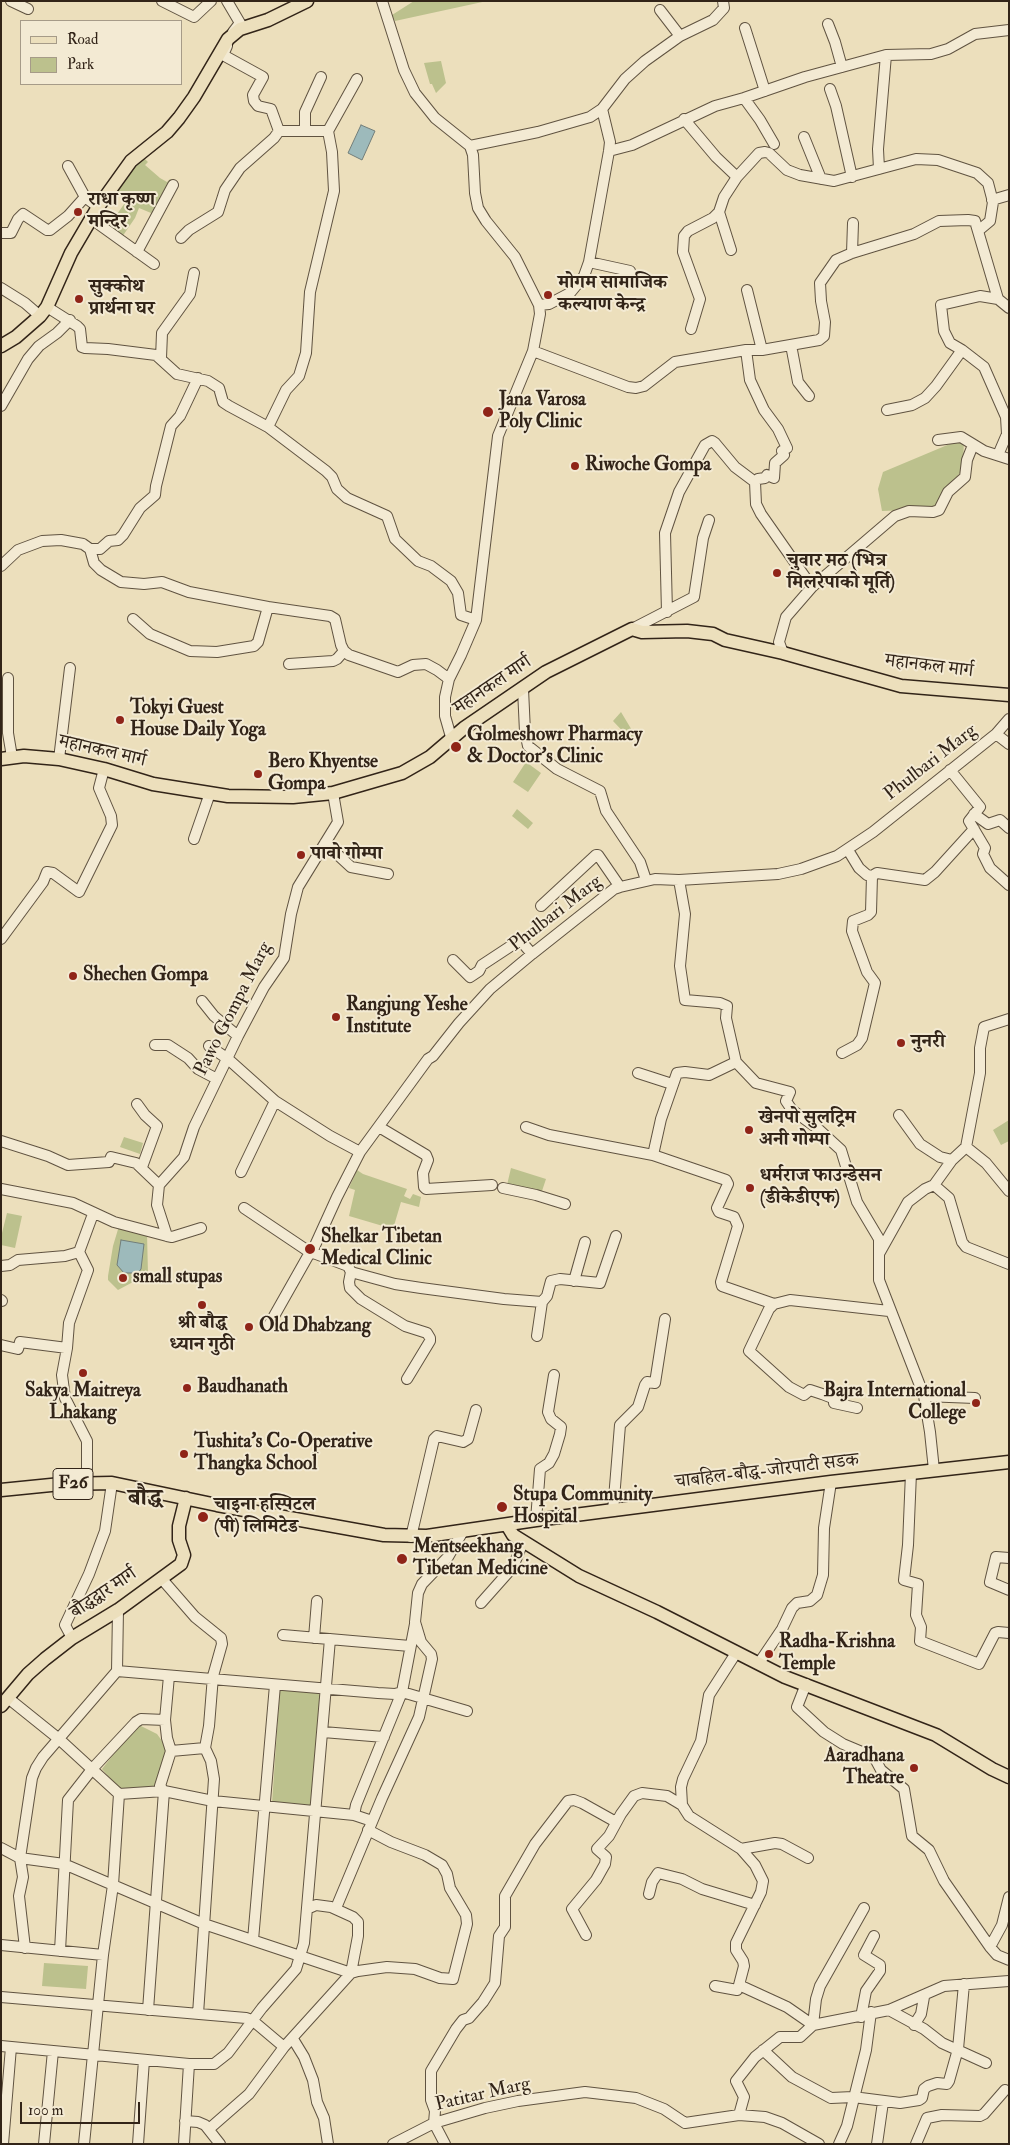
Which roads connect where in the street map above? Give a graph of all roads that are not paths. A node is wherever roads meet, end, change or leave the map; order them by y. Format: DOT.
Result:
graph roads {
  1 [pos="11,1"];
  2 [pos="162,1"];
  3 [pos="211,1"];
  4 [pos="227,1"];
  5 [pos="306,1"];
  6 [pos="382,1"];
  7 [pos="726,3"];
  8 [pos="28,9"];
  9 [pos="660,10"];
  10 [pos="828,24"];
  11 [pos="745,28"];
  12 [pos="1009,30"];
  13 [pos="680,36"];
  14 [pos="229,39"];
  15 [pos="886,55"];
  16 [pos="842,67"];
  17 [pos="321,78"];
  18 [pos="357,79"];
  19 [pos="830,89"];
  20 [pos="765,91"];
  21 [pos="744,98"];
  22 [pos="602,108"];
  23 [pos="684,119"];
  24 [pos="305,130"];
  25 [pos="279,131"];
  26 [pos="328,132"];
  27 [pos="804,136"];
  28 [pos="774,144"];
  29 [pos="470,146"];
  30 [pos="609,151"];
  31 [pos="68,166"];
  32 [pos="878,169"];
  33 [pos="738,177"];
  34 [pos="852,177"];
  35 [pos="821,179"];
  36 [pos="174,185"];
  37 [pos="1009,195"];
  38 [pos="85,198"];
  39 [pos="992,200"];
  40 [pos="98,207"];
  41 [pos="719,212"];
  42 [pos="90,218"];
  43 [pos="853,223"];
  44 [pos="978,231"];
  45 [pos="1,233"];
  46 [pos="181,238"];
  47 [pos="731,250"];
  48 [pos="137,252"];
  49 [pos="852,253"];
  50 [pos="589,262"];
  51 [pos="154,264"];
  52 [pos="630,271"];
  53 [pos="194,273"];
  54 [pos="1,288"];
  55 [pos="746,290"];
  56 [pos="998,299"];
  57 [pos="539,305"];
  58 [pos="1009,308"];
  59 [pos="44,312"];
  60 [pos="70,320"];
  61 [pos="691,328"];
  62 [pos="791,345"];
  63 [pos="1,346"];
  64 [pos="746,350"];
  65 [pos="762,350"];
  66 [pos="533,351"];
  67 [pos="965,352"];
  68 [pos="161,358"];
  69 [pos="198,378"];
  70 [pos="809,396"];
  71 [pos="1,406"];
  72 [pos="887,410"];
  73 [pos="1007,417"];
  74 [pos="268,427"];
  75 [pos="938,440"];
  76 [pos="973,445"];
  77 [pos="998,455"];
  78 [pos="1009,459"];
  79 [pos="755,482"];
  80 [pos="709,520"];
  81 [pos="90,549"];
  82 [pos="1,566"];
  83 [pos="812,587"];
  84 [pos="268,607"];
  85 [pos="667,612"];
  86 [pos="133,619"];
  87 [pos="476,620"];
  88 [pos="632,629"];
  89 [pos="344,651"];
  90 [pos="783,653"];
  91 [pos="289,664"];
  92 [pos="70,668"];
  93 [pos="8,678"];
  94 [pos="448,679"];
  95 [pos="523,689"];
  96 [pos="1009,695"];
  97 [pos="1009,719"];
  98 [pos="996,734"];
  99 [pos="451,737"];
  100 [pos="1009,744"];
  101 [pos="7,758"];
  102 [pos="60,759"];
  103 [pos="104,769"];
  104 [pos="950,770"];
  105 [pos="210,793"];
  106 [pos="333,793"];
  107 [pos="974,814"];
  108 [pos="1009,828"];
  109 [pos="974,829"];
  110 [pos="194,839"];
  111 [pos="325,843"];
  112 [pos="848,850"];
  113 [pos="388,874"];
  114 [pos="872,876"];
  115 [pos="646,880"];
  116 [pos="679,880"];
  117 [pos="1009,885"];
  118 [pos="620,887"];
  119 [pos="541,906"];
  120 [pos="1,939"];
  121 [pos="532,954"];
  122 [pos="453,960"];
  123 [pos="202,1001"];
  124 [pos="1009,1019"];
  125 [pos="238,1036"];
  126 [pos="155,1045"];
  127 [pos="209,1046"];
  128 [pos="842,1053"];
  129 [pos="228,1058"];
  130 [pos="736,1062"];
  131 [pos="638,1073"];
  132 [pos="218,1080"];
  133 [pos="672,1084"];
  134 [pos="275,1101"];
  135 [pos="137,1104"];
  136 [pos="899,1115"];
  137 [pos="526,1127"];
  138 [pos="379,1128"];
  139 [pos="1,1142"];
  140 [pos="966,1147"];
  141 [pos="360,1152"];
  142 [pos="653,1156"];
  143 [pos="952,1160"];
  144 [pos="142,1167"];
  145 [pos="241,1172"];
  146 [pos="159,1185"];
  147 [pos="492,1185"];
  148 [pos="934,1185"];
  149 [pos="1006,1185"];
  150 [pos="503,1188"];
  151 [pos="1,1189"];
  152 [pos="565,1204"];
  153 [pos="244,1208"];
  154 [pos="93,1214"];
  155 [pos="201,1228"];
  156 [pos="167,1236"];
  157 [pos="616,1236"];
  158 [pos="585,1242"];
  159 [pos="79,1252"];
  160 [pos="312,1252"];
  161 [pos="880,1253"];
  162 [pos="1009,1264"];
  163 [pos="1,1266"];
  164 [pos="352,1272"];
  165 [pos="574,1281"];
  166 [pos="542,1302"];
  167 [pos="774,1304"];
  168 [pos="890,1311"];
  169 [pos="665,1319"];
  170 [pos="268,1325"];
  171 [pos="537,1336"];
  172 [pos="1,1345"];
  173 [pos="68,1348"];
  174 [pos="554,1375"];
  175 [pos="407,1379"];
  176 [pos="924,1396"];
  177 [pos="975,1398"];
  178 [pos="857,1408"];
  179 [pos="476,1410"];
  180 [pos="1009,1462"];
  181 [pos="934,1470"];
  182 [pos="911,1473"];
  183 [pos="830,1482"];
  184 [pos="88,1483"];
  185 [pos="112,1483"];
  186 [pos="1,1490"];
  187 [pos="186,1498"];
  188 [pos="613,1511"];
  189 [pos="536,1520"];
  190 [pos="507,1525"];
  191 [pos="462,1533"];
  192 [pos="411,1537"];
  193 [pos="523,1542"];
  194 [pos="1009,1558"];
  195 [pos="161,1578"];
  196 [pos="1009,1590"];
  197 [pos="317,1601"];
  198 [pos="481,1603"];
  199 [pos="118,1610"];
  200 [pos="415,1622"];
  201 [pos="1009,1633"];
  202 [pos="284,1635"];
  203 [pos="72,1638"];
  204 [pos="314,1638"];
  205 [pos="330,1639"];
  206 [pos="410,1646"];
  207 [pos="736,1653"];
  208 [pos="759,1664"];
  209 [pos="117,1670"];
  210 [pos="169,1676"];
  211 [pos="213,1680"];
  212 [pos="806,1684"];
  213 [pos="275,1685"];
  214 [pos="325,1689"];
  215 [pos="402,1692"];
  216 [pos="424,1697"];
  217 [pos="5,1702"];
  218 [pos="467,1711"];
  219 [pos="165,1720"];
  220 [pos="323,1732"];
  221 [pos="384,1737"];
  222 [pos="59,1739"];
  223 [pos="204,1748"];
  224 [pos="171,1751"];
  225 [pos="93,1768"];
  226 [pos="1009,1776"];
  227 [pos="164,1791"];
  228 [pos="120,1794"];
  229 [pos="213,1801"];
  230 [pos="682,1806"];
  231 [pos="265,1807"];
  232 [pos="315,1812"];
  233 [pos="354,1815"];
  234 [pos="616,1822"];
  235 [pos="370,1826"];
  236 [pos="1,1848"];
  237 [pos="741,1850"];
  238 [pos="20,1858"];
  239 [pos="808,1858"];
  240 [pos="64,1864"];
  241 [pos="113,1884"];
  242 [pos="649,1894"];
  243 [pos="1009,1897"];
  244 [pos="157,1903"];
  245 [pos="755,1905"];
  246 [pos="307,1908"];
  247 [pos="336,1908"];
  248 [pos="864,1908"];
  249 [pos="204,1924"];
  250 [pos="586,1935"];
  251 [pos="874,1936"];
  252 [pos="253,1940"];
  253 [pos="1,1946"];
  254 [pos="990,1947"];
  255 [pos="25,1948"];
  256 [pos="60,1951"];
  257 [pos="103,1955"];
  258 [pos="301,1956"];
  259 [pos="1009,1960"];
  260 [pos="351,1974"];
  261 [pos="1009,1981"];
  262 [pos="964,1984"];
  263 [pos="739,1985"];
  264 [pos="715,1986"];
  265 [pos="1,1997"];
  266 [pos="924,1997"];
  267 [pos="98,2005"];
  268 [pos="148,2010"];
  269 [pos="889,2010"];
  270 [pos="871,2012"];
  271 [pos="198,2014"];
  272 [pos="861,2017"];
  273 [pos="252,2020"];
  274 [pos="914,2024"];
  275 [pos="814,2025"];
  276 [pos="293,2039"];
  277 [pos="6,2046"];
  278 [pos="284,2048"];
  279 [pos="958,2049"];
  280 [pos="763,2050"];
  281 [pos="53,2051"];
  282 [pos="93,2055"];
  283 [pos="144,2060"];
  284 [pos="986,2063"];
  285 [pos="189,2064"];
  286 [pos="1005,2090"];
  287 [pos="853,2097"];
  288 [pos="883,2102"];
  289 [pos="739,2114"];
  290 [pos="185,2121"];
  291 [pos="434,2123"];
  292 [pos="210,2129"];
  293 [pos="399,2142"];
  294 [pos="4,2144"];
  295 [pos="44,2144"];
  296 [pos="84,2144"];
  297 [pos="138,2144"];
  298 [pos="184,2144"];
  299 [pos="220,2144"];
  300 [pos="328,2144"];
  301 [pos="445,2144"];
  302 [pos="819,2144"];
  303 [pos="839,2144"];
  304 [pos="876,2144"];
  305 [pos="916,2144"];
  1 -- 8 [label="street"];
  2 -- 3 [label="street"];
  4 -- 14 [label="street"];
  5 -- 14 [label="main road"];
  6 -- 29 [label="street"];
  7 -- 13 [label="street"];
  9 -- 13 [label="street"];
  10 -- 16 [label="street"];
  11 -- 20 [label="street"];
  12 -- 15 [label="street"];
  13 -- 22 [label="street"];
  14 -- 25 [label="street"];
  14 -- 40 [label="main road"];
  15 -- 16 [label="street"];
  15 -- 32 [label="street"];
  16 -- 20 [label="street"];
  17 -- 24 [label="street"];
  18 -- 26 [label="street"];
  19 -- 34 [label="street"];
  20 -- 21 [label="street"];
  21 -- 23 [label="street"];
  21 -- 28 [label="street"];
  22 -- 29 [label="street"];
  22 -- 30 [label="street"];
  23 -- 30 [label="street"];
  23 -- 33 [label="street"];
  24 -- 25 [label="street"];
  24 -- 26 [label="street"];
  25 -- 46 [label="street"];
  26 -- 74 [label="street"];
  27 -- 35 [label="street"];
  29 -- 57 [label="street"];
  30 -- 50 [label="street"];
  31 -- 38 [label="street"];
  32 -- 34 [label="street"];
  32 -- 39 [label="street"];
  33 -- 35 [label="street"];
  33 -- 41 [label="street"];
  34 -- 35 [label="street"];
  36 -- 48 [label="street"];
  37 -- 39 [label="street"];
  38 -- 40 [label="street"];
  38 -- 45 [label="street"];
  39 -- 44 [label="street"];
  40 -- 42 [label="main road"];
  41 -- 47 [label="street"];
  41 -- 61 [label="street"];
  42 -- 48 [label="street"];
  42 -- 59 [label="main road"];
  43 -- 49 [label="street"];
  44 -- 49 [label="street"];
  44 -- 56 [label="street"];
  48 -- 51 [label="street"];
  49 -- 62 [label="street"];
  50 -- 52 [label="street"];
  50 -- 57 [label="street"];
  53 -- 68 [label="street"];
  54 -- 59 [label="street"];
  55 -- 65 [label="street"];
  56 -- 58 [label="street"];
  56 -- 67 [label="street"];
  57 -- 66 [label="street"];
  59 -- 60 [label="street"];
  59 -- 63 [label="main road"];
  60 -- 68 [label="street"];
  60 -- 71 [label="street"];
  62 -- 65 [label="street"];
  62 -- 70 [label="street"];
  64 -- 65 [label="street"];
  64 -- 66 [label="street"];
  64 -- 79 [label="street"];
  66 -- 87 [label="street"];
  67 -- 72 [label="street"];
  67 -- 73 [label="street"];
  68 -- 69 [label="street"];
  69 -- 74 [label="street"];
  69 -- 81 [label="street"];
  73 -- 77 [label="street"];
  74 -- 87 [label="street"];
  75 -- 76 [label="street"];
  76 -- 77 [label="street"];
  76 -- 83 [label="street"];
  77 -- 78 [label="street"];
  79 -- 83 [label="street"];
  79 -- 85 [label="street"];
  80 -- 85 [label="street"];
  81 -- 82 [label="street"];
  81 -- 84 [label="street"];
  83 -- 90 [label="street"];
  84 -- 86 [label="street"];
  84 -- 89 [label="street"];
  85 -- 88 [label="street"];
  87 -- 94 [label="street"];
  88 -- 90 [label="main road, महानकल मार्ग"];
  88 -- 95 [label="main road, महानकल मार्ग"];
  89 -- 91 [label="street"];
  89 -- 94 [label="street"];
  90 -- 96 [label="main road, महानकल मार्ग"];
  92 -- 102 [label="street"];
  93 -- 101 [label="street"];
  94 -- 99 [label="street"];
  95 -- 99 [label="main road, महानकल मार्ग"];
  95 -- 115 [label="street"];
  97 -- 98 [label="street, Phulbari Marg"];
  98 -- 100 [label="street"];
  98 -- 104 [label="street, Phulbari Marg"];
  99 -- 106 [label="main road, महानकल मार्ग"];
  101 -- 102 [label="main road, महानकल मार्ग"];
  102 -- 103 [label="main road, महानकल मार्ग"];
  103 -- 105 [label="main road, महानकल मार्ग"];
  103 -- 120 [label="street"];
  104 -- 107 [label="street"];
  104 -- 112 [label="street, Phulbari Marg"];
  105 -- 106 [label="main road, महानकल मार्ग"];
  105 -- 110 [label="street"];
  106 -- 111 [label="street, Pawo Gompa Marg"];
  107 -- 108 [label="street"];
  107 -- 109 [label="street"];
  109 -- 114 [label="street"];
  109 -- 117 [label="street"];
  111 -- 113 [label="street"];
  111 -- 125 [label="street, Pawo Gompa Marg"];
  112 -- 114 [label="street"];
  112 -- 116 [label="street, Phulbari Marg"];
  114 -- 128 [label="street"];
  115 -- 116 [label="street, Phulbari Marg"];
  115 -- 118 [label="street, Phulbari Marg"];
  116 -- 130 [label="street"];
  118 -- 119 [label="street"];
  118 -- 121 [label="street, Phulbari Marg"];
  121 -- 122 [label="street"];
  121 -- 138 [label="street, Phulbari Marg"];
  123 -- 125 [label="street"];
  124 -- 140 [label="street"];
  125 -- 129 [label="street, Pawo Gompa Marg"];
  126 -- 132 [label="street"];
  127 -- 129 [label="street"];
  129 -- 132 [label="street, Pawo Gompa Marg"];
  129 -- 134 [label="street"];
  130 -- 133 [label="street"];
  130 -- 161 [label="street"];
  131 -- 133 [label="street"];
  132 -- 146 [label="street, Pawo Gompa Marg"];
  133 -- 142 [label="street"];
  134 -- 141 [label="street"];
  134 -- 145 [label="street"];
  135 -- 144 [label="street"];
  136 -- 143 [label="street"];
  137 -- 142 [label="street"];
  138 -- 141 [label="street, Phulbari Marg"];
  138 -- 147 [label="street"];
  139 -- 144 [label="street"];
  140 -- 143 [label="street"];
  140 -- 149 [label="street"];
  141 -- 160 [label="street, Phulbari Marg"];
  142 -- 167 [label="street"];
  143 -- 148 [label="street"];
  144 -- 146 [label="street"];
  146 -- 156 [label="street"];
  148 -- 161 [label="street"];
  148 -- 162 [label="street"];
  150 -- 152 [label="street"];
  151 -- 154 [label="street"];
  153 -- 160 [label="street"];
  154 -- 156 [label="street"];
  154 -- 159 [label="street"];
  155 -- 156 [label="street"];
  157 -- 165 [label="street"];
  158 -- 165 [label="street"];
  159 -- 163 [label="street"];
  159 -- 173 [label="street"];
  160 -- 164 [label="street"];
  160 -- 170 [label="street, Phulbari Marg"];
  161 -- 168 [label="street"];
  164 -- 166 [label="street"];
  164 -- 175 [label="street"];
  165 -- 166 [label="street"];
  166 -- 171 [label="street"];
  167 -- 168 [label="street"];
  167 -- 178 [label="street"];
  168 -- 176 [label="street"];
  169 -- 188 [label="street"];
  172 -- 173 [label="street"];
  173 -- 184 [label="street"];
  174 -- 189 [label="street"];
  176 -- 177 [label="street"];
  176 -- 181 [label="street"];
  179 -- 192 [label="street"];
  180 -- 181 [label="main road, चाबहिल-बौद्ध-जोरपाटी सडक / F26"];
  181 -- 182 [label="main road, चाबहिल-बौद्ध-जोरपाटी सडक / F26"];
  182 -- 183 [label="main road, चाबहिल-बौद्ध-जोरपाटी सडक / F26"];
  182 -- 201 [label="street"];
  183 -- 188 [label="main road, चाबहिल-बौद्ध-जोरपाटी सडक / F26"];
  183 -- 208 [label="street"];
  184 -- 185 [label="main road, F26"];
  184 -- 186 [label="main road, F26"];
  185 -- 187 [label="main road, चाबहिल-बौद्ध-जोरपाटी सडक / F26"];
  185 -- 203 [label="street"];
  187 -- 192 [label="main road, चाबहिल-बौद्ध-जोरपाटी सडक / F26"];
  187 -- 195 [label="main road, बौद्धद्वार मार्ग"];
  188 -- 189 [label="main road, चाबहिल-बौद्ध-जोरपाटी सडक / F26"];
  189 -- 190 [label="main road, चाबहिल-बौद्ध-जोरपाटी सडक / F26"];
  190 -- 191 [label="main road, चाबहिल-बौद्ध-जोरपाटी सडक / F26"];
  190 -- 193 [label="main road"];
  191 -- 192 [label="main road, चाबहिल-बौद्ध-जोरपाटी सडक / F26"];
  191 -- 200 [label="street"];
  193 -- 198 [label="street"];
  193 -- 207 [label="main road"];
  194 -- 196 [label="street"];
  195 -- 199 [label="main road, बौद्धद्वार मार्ग"];
  195 -- 211 [label="street"];
  197 -- 204 [label="street"];
  199 -- 203 [label="main road, बौद्धद्वार मार्ग"];
  199 -- 209 [label="street"];
  200 -- 206 [label="street"];
  200 -- 216 [label="street"];
  202 -- 204 [label="street"];
  203 -- 217 [label="main road, बौद्धद्वार मार्ग"];
  204 -- 205 [label="street"];
  205 -- 206 [label="street"];
  205 -- 214 [label="street"];
  206 -- 215 [label="street"];
  207 -- 208 [label="main road"];
  207 -- 230 [label="street"];
  208 -- 212 [label="main road"];
  209 -- 210 [label="street"];
  209 -- 222 [label="street"];
  210 -- 211 [label="street"];
  210 -- 219 [label="street"];
  211 -- 213 [label="street"];
  211 -- 223 [label="street"];
  212 -- 226 [label="main road"];
  212 -- 254 [label="street"];
  213 -- 214 [label="street"];
  213 -- 231 [label="street"];
  214 -- 215 [label="street"];
  214 -- 220 [label="street"];
  215 -- 216 [label="street"];
  215 -- 221 [label="street"];
  216 -- 218 [label="street"];
  216 -- 235 [label="street"];
  217 -- 222 [label="street"];
  219 -- 224 [label="street"];
  219 -- 225 [label="street"];
  220 -- 221 [label="street"];
  220 -- 232 [label="street"];
  221 -- 233 [label="street"];
  222 -- 225 [label="street"];
  222 -- 238 [label="street"];
  223 -- 224 [label="street"];
  223 -- 229 [label="street"];
  224 -- 227 [label="street"];
  225 -- 228 [label="street"];
  225 -- 240 [label="street"];
  227 -- 228 [label="street"];
  227 -- 229 [label="street"];
  227 -- 244 [label="street"];
  228 -- 241 [label="street"];
  229 -- 231 [label="street"];
  229 -- 249 [label="street"];
  230 -- 234 [label="street"];
  230 -- 237 [label="street"];
  231 -- 232 [label="street"];
  231 -- 252 [label="street"];
  232 -- 233 [label="street"];
  232 -- 246 [label="street"];
  233 -- 235 [label="street"];
  234 -- 250 [label="street"];
  234 -- 291 [label="street"];
  235 -- 247 [label="street"];
  235 -- 260 [label="street"];
  236 -- 238 [label="street"];
  237 -- 239 [label="street"];
  237 -- 245 [label="street"];
  238 -- 240 [label="street"];
  238 -- 255 [label="street"];
  240 -- 241 [label="street"];
  240 -- 256 [label="street"];
  241 -- 244 [label="street"];
  241 -- 257 [label="street"];
  242 -- 245 [label="street"];
  243 -- 254 [label="street"];
  244 -- 249 [label="street"];
  244 -- 268 [label="street"];
  245 -- 263 [label="street"];
  246 -- 247 [label="street"];
  246 -- 258 [label="street"];
  247 -- 260 [label="street"];
  248 -- 275 [label="street"];
  249 -- 252 [label="street"];
  249 -- 271 [label="street"];
  251 -- 272 [label="street"];
  252 -- 258 [label="street"];
  253 -- 255 [label="street"];
  254 -- 259 [label="street"];
  255 -- 256 [label="street"];
  256 -- 257 [label="street"];
  257 -- 267 [label="street"];
  258 -- 260 [label="street"];
  258 -- 273 [label="street"];
  260 -- 276 [label="street"];
  261 -- 262 [label="street"];
  262 -- 266 [label="street"];
  262 -- 279 [label="street"];
  263 -- 264 [label="street"];
  263 -- 275 [label="street"];
  265 -- 267 [label="street"];
  266 -- 269 [label="street"];
  266 -- 274 [label="street"];
  267 -- 268 [label="street"];
  267 -- 282 [label="street"];
  268 -- 271 [label="street"];
  269 -- 270 [label="street"];
  269 -- 274 [label="street"];
  270 -- 272 [label="street"];
  270 -- 287 [label="street"];
  271 -- 273 [label="street"];
  272 -- 275 [label="street"];
  273 -- 278 [label="street"];
  273 -- 285 [label="street"];
  274 -- 279 [label="street"];
  275 -- 280 [label="street"];
  276 -- 278 [label="street"];
  276 -- 300 [label="street"];
  277 -- 281 [label="street"];
  277 -- 294 [label="street"];
  278 -- 292 [label="street"];
  279 -- 284 [label="street"];
  279 -- 288 [label="street"];
  280 -- 287 [label="street"];
  280 -- 289 [label="street"];
  281 -- 282 [label="street"];
  281 -- 295 [label="street"];
  282 -- 283 [label="street"];
  282 -- 296 [label="street"];
  283 -- 285 [label="street"];
  283 -- 297 [label="street"];
  285 -- 290 [label="street"];
  286 -- 305 [label="street"];
  287 -- 288 [label="street"];
  287 -- 303 [label="street"];
  288 -- 304 [label="street"];
  289 -- 291 [label="street, Patitar Marg"];
  289 -- 302 [label="street, Patitar Marg"];
  290 -- 292 [label="street"];
  290 -- 298 [label="street"];
  291 -- 293 [label="street, Patitar Marg"];
  291 -- 301 [label="street"];
  292 -- 299 [label="street"];
}
